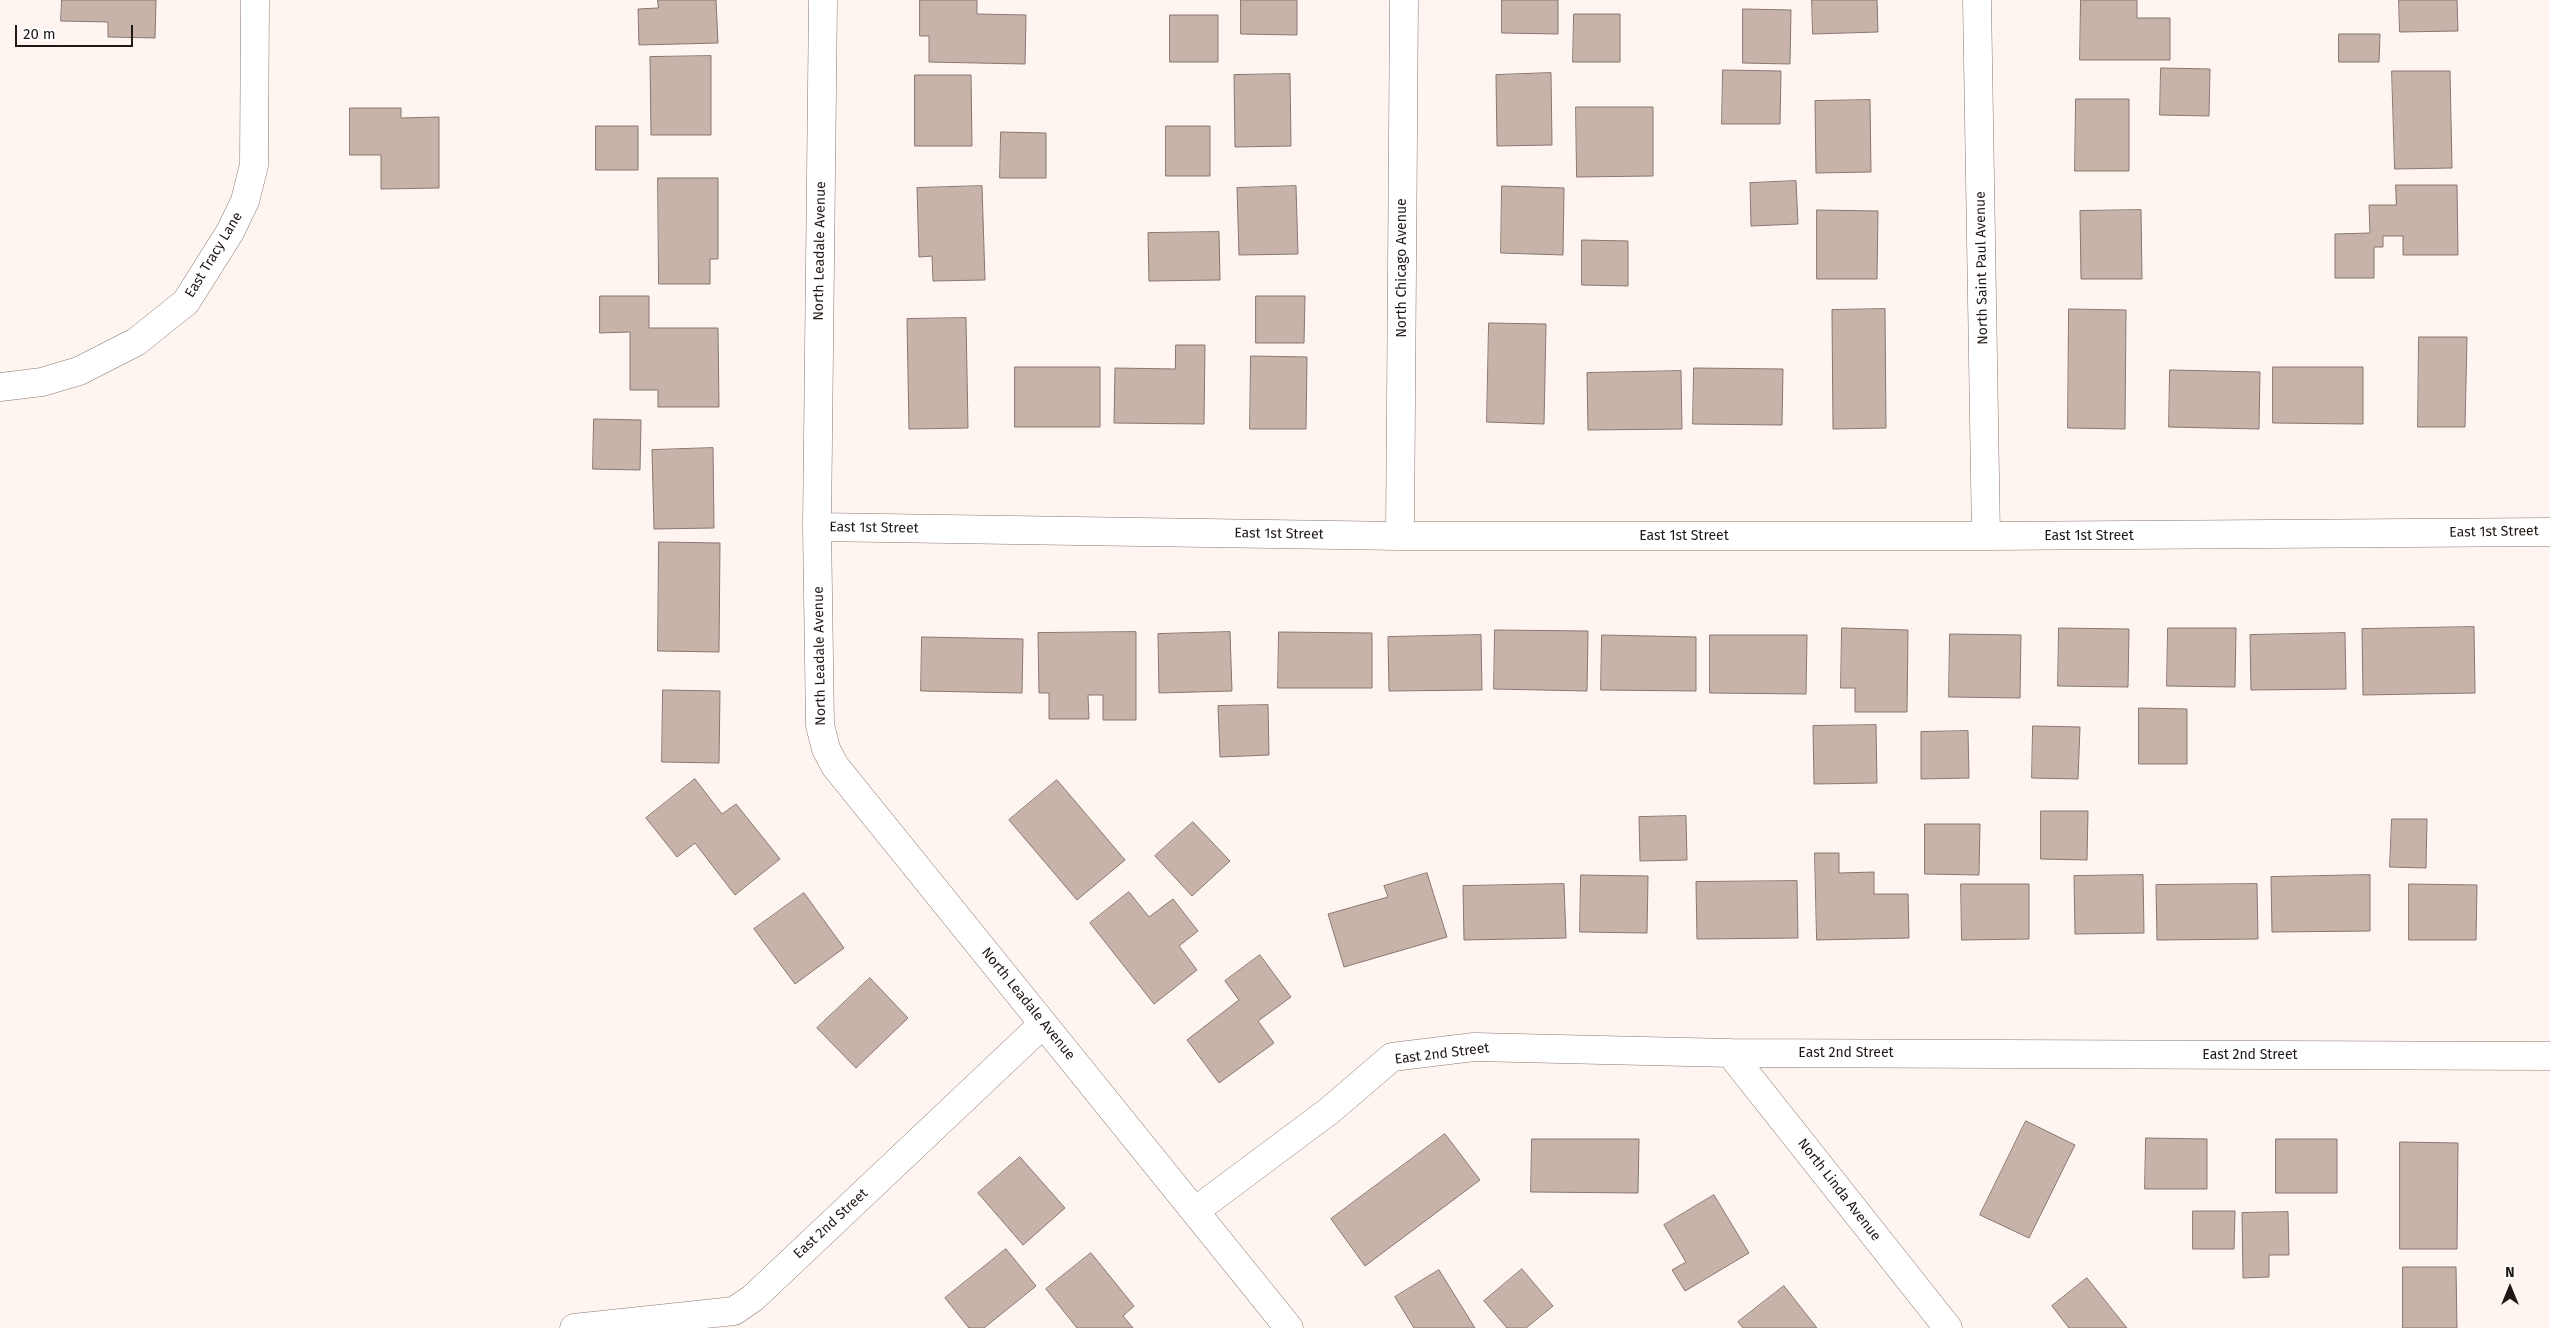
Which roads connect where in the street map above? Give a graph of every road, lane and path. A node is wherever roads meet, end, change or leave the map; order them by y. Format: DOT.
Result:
graph roads {
  1 [pos="255,0"];
  2 [pos="823,0"];
  3 [pos="1404,0"];
  4 [pos="1977,0"];
  5 [pos="0,387"];
  6 [pos="817,527"];
  7 [pos="2550,532"];
  8 [pos="1400,536"];
  9 [pos="1986,536"];
  10 [pos="1044,1024"];
  11 [pos="1730,1053"];
  12 [pos="2550,1056"];
  13 [pos="1195,1211"];
  14 [pos="574,1328"];
  15 [pos="1289,1328"];
  16 [pos="1948,1328"];
  1 -- 5 [label="street, East Tracy Lane"];
  2 -- 6 [label="street, North Leadale Avenue"];
  3 -- 8 [label="street, North Chicago Avenue"];
  4 -- 9 [label="street, North Saint Paul Avenue"];
  6 -- 8 [label="street, East 1st Street"];
  6 -- 10 [label="street, North Leadale Avenue"];
  7 -- 9 [label="street, East 1st Street"];
  8 -- 9 [label="street, East 1st Street"];
  10 -- 13 [label="street, North Leadale Avenue"];
  10 -- 14 [label="street, East 2nd Street"];
  11 -- 12 [label="street, East 2nd Street"];
  11 -- 13 [label="street, East 2nd Street"];
  11 -- 16 [label="street, North Linda Avenue"];
  13 -- 15 [label="street, North Leadale Avenue"];
}
